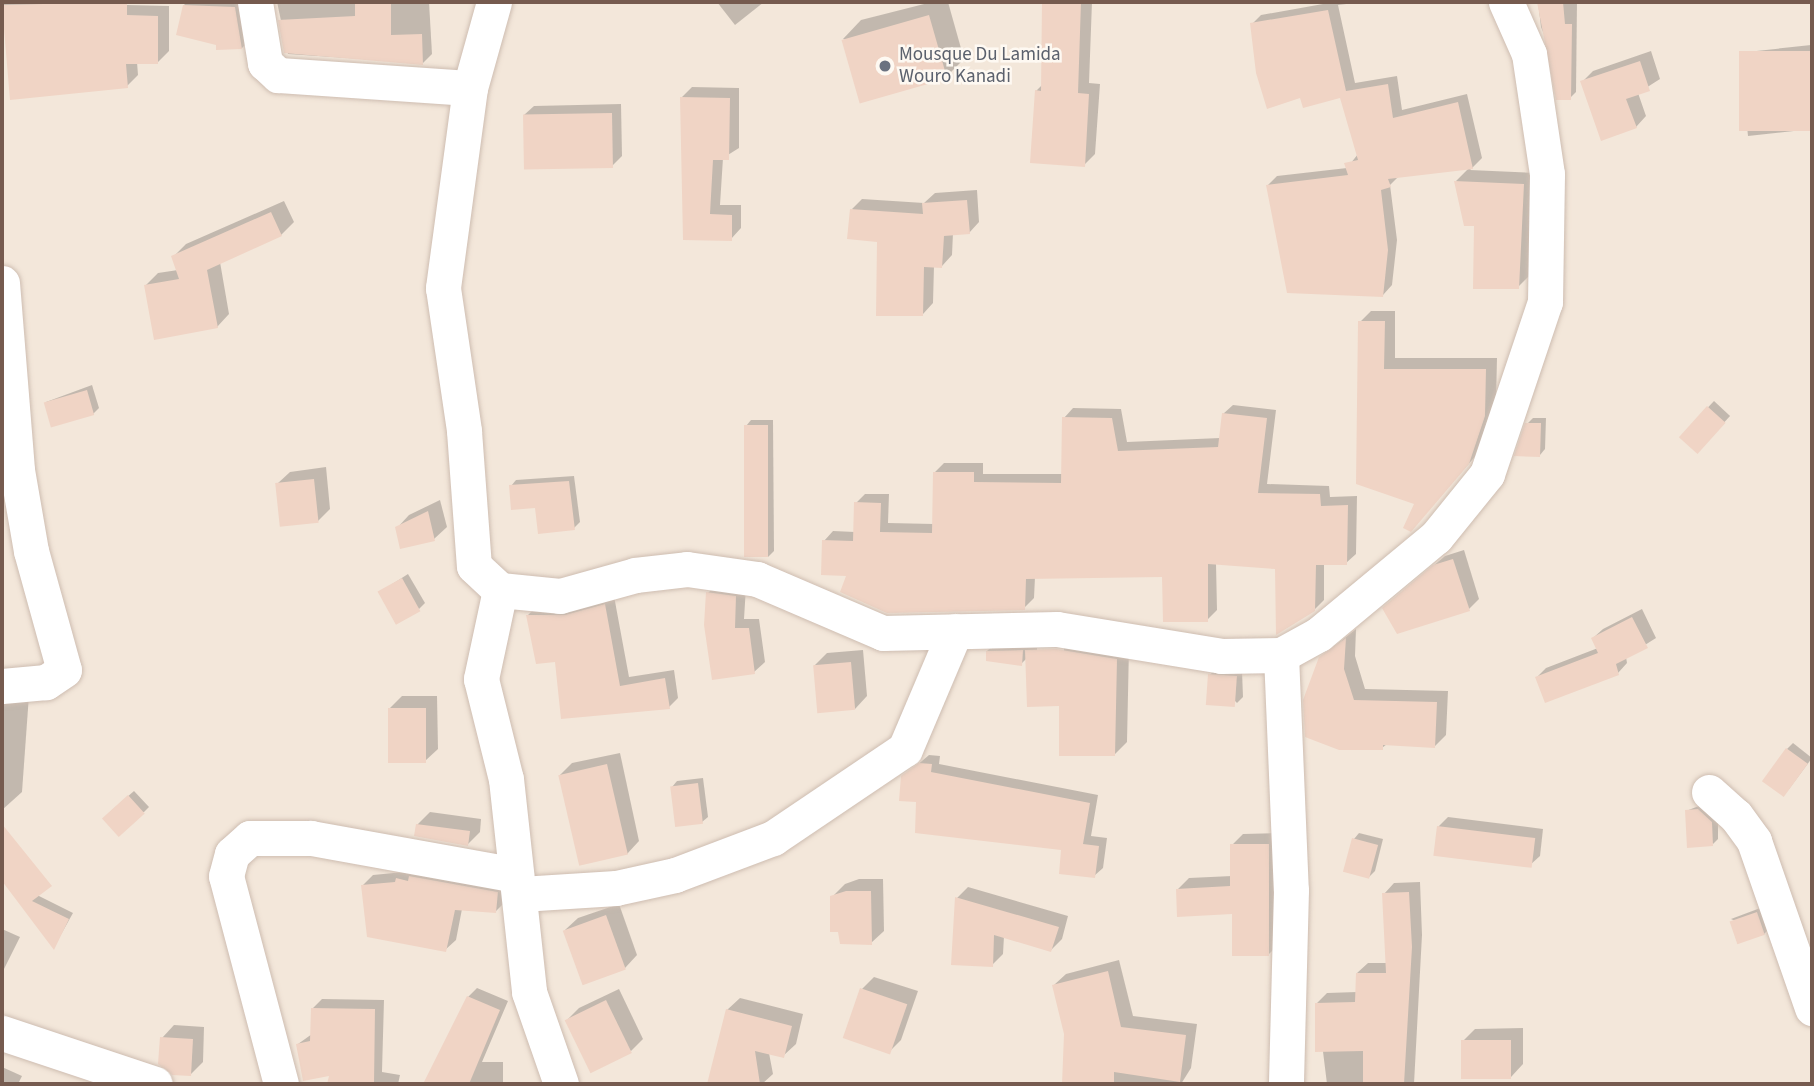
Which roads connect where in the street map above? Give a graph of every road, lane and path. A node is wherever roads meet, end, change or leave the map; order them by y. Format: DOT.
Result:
graph roads {
  1 [pos="255,2"];
  2 [pos="494,2"];
  3 [pos="1506,2"];
  4 [pos="470,88"];
  5 [pos="2,284"];
  6 [pos="500,590"];
  7 [pos="955,631"];
  8 [pos="1281,655"];
  9 [pos="2,686"];
  10 [pos="1709,792"];
  11 [pos="519,885"];
  12 [pos="1812,1008"];
  13 [pos="2,1033"];
  14 [pos="155,1084"];
  15 [pos="281,1084"];
  16 [pos="561,1084"];
  17 [pos="1286,1084"];
  1 -- 4 [label="street"];
  2 -- 4 [label="street"];
  3 -- 8 [label="street"];
  4 -- 6 [label="street"];
  5 -- 9 [label="street"];
  6 -- 7 [label="street"];
  6 -- 11 [label="street"];
  7 -- 8 [label="street"];
  7 -- 11 [label="street"];
  8 -- 17 [label="street"];
  10 -- 12 [label="street"];
  11 -- 15 [label="street"];
  11 -- 16 [label="street"];
  13 -- 14 [label="street"];
}
